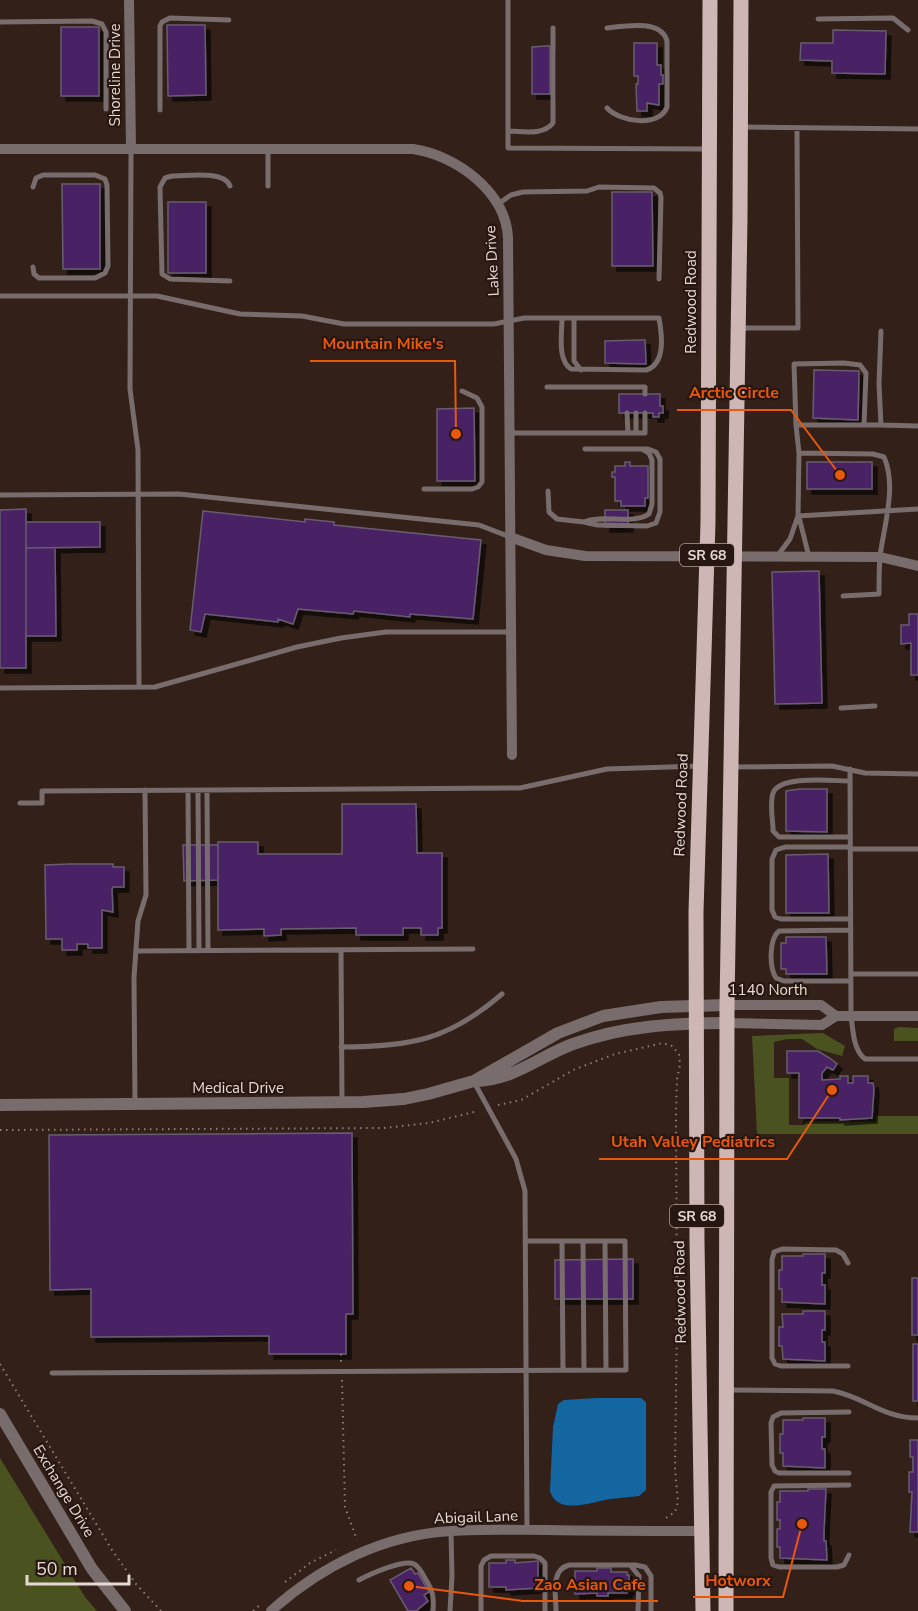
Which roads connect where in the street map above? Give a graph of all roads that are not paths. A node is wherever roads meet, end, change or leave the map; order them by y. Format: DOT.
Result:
graph roads {
  1 [pos="129,0"];
  2 [pos="508,0"];
  3 [pos="710,0"];
  4 [pos="741,0"];
  5 [pos="819,18"];
  6 [pos="229,20"];
  7 [pos="0,22"];
  8 [pos="553,28"];
  9 [pos="608,28"];
  10 [pos="908,30"];
  11 [pos="607,108"];
  12 [pos="106,109"];
  13 [pos="160,110"];
  14 [pos="741,127"];
  15 [pos="797,128"];
  16 [pos="918,129"];
  17 [pos="508,131"];
  18 [pos="0,149"];
  19 [pos="130,149"];
  20 [pos="268,149"];
  21 [pos="710,149"];
  22 [pos="230,186"];
  23 [pos="268,186"];
  24 [pos="33,187"];
  25 [pos="498,204"];
  26 [pos="33,267"];
  27 [pos="659,279"];
  28 [pos="230,281"];
  29 [pos="130,296"];
  30 [pos="0,297"];
  31 [pos="562,318"];
  32 [pos="574,318"];
  33 [pos="509,321"];
  34 [pos="738,328"];
  35 [pos="881,331"];
  36 [pos="583,370"];
  37 [pos="547,387"];
  38 [pos="627,387"];
  39 [pos="636,387"];
  40 [pos="462,392"];
  41 [pos="627,394"];
  42 [pos="636,394"];
  43 [pos="645,394"];
  44 [pos="627,413"];
  45 [pos="636,413"];
  46 [pos="645,413"];
  47 [pos="796,425"];
  48 [pos="864,426"];
  49 [pos="880,426"];
  50 [pos="918,426"];
  51 [pos="510,433"];
  52 [pos="628,433"];
  53 [pos="636,433"];
  54 [pos="585,449"];
  55 [pos="640,449"];
  56 [pos="799,453"];
  57 [pos="424,489"];
  58 [pos="548,490"];
  59 [pos="138,494"];
  60 [pos="0,495"];
  61 [pos="918,509"];
  62 [pos="888,510"];
  63 [pos="798,516"];
  64 [pos="584,522"];
  65 [pos="510,537"];
  66 [pos="707,556"];
  67 [pos="734,556"];
  68 [pos="777,556"];
  69 [pos="809,557"];
  70 [pos="880,557"];
  71 [pos="918,566"];
  72 [pos="843,596"];
  73 [pos="511,632"];
  74 [pos="139,687"];
  75 [pos="0,688"];
  76 [pos="875,706"];
  77 [pos="841,708"];
  78 [pos="512,755"];
  79 [pos="700,766"];
  80 [pos="730,767"];
  81 [pos="849,769"];
  82 [pos="918,774"];
  83 [pos="849,781"];
  84 [pos="145,790"];
  85 [pos="188,790"];
  86 [pos="198,790"];
  87 [pos="207,790"];
  88 [pos="20,803"];
  89 [pos="850,837"];
  90 [pos="850,848"];
  91 [pos="918,849"];
  92 [pos="850,919"];
  93 [pos="850,930"];
  94 [pos="341,950"];
  95 [pos="473,950"];
  96 [pos="137,951"];
  97 [pos="189,951"];
  98 [pos="199,951"];
  99 [pos="208,951"];
  100 [pos="851,974"];
  101 [pos="918,974"];
  102 [pos="851,981"];
  103 [pos="502,994"];
  104 [pos="696,1005"];
  105 [pos="727,1005"];
  106 [pos="836,1016"];
  107 [pos="851,1016"];
  108 [pos="918,1016"];
  109 [pos="696,1023"];
  110 [pos="727,1023"];
  111 [pos="341,1047"];
  112 [pos="918,1059"];
  113 [pos="474,1081"];
  114 [pos="342,1102"];
  115 [pos="135,1104"];
  116 [pos="0,1105"];
  117 [pos="525,1241"];
  118 [pos="562,1241"];
  119 [pos="583,1241"];
  120 [pos="605,1241"];
  121 [pos="848,1263"];
  122 [pos="849,1366"];
  123 [pos="526,1370"];
  124 [pos="563,1370"];
  125 [pos="584,1370"];
  126 [pos="606,1370"];
  127 [pos="52,1373"];
  128 [pos="726,1390"];
  129 [pos="849,1412"];
  130 [pos="0,1414"];
  131 [pos="918,1418"];
  132 [pos="849,1473"];
  133 [pos="849,1485"];
  134 [pos="527,1530"];
  135 [pos="451,1531"];
  136 [pos="702,1531"];
  137 [pos="849,1555"];
  138 [pos="630,1565"];
  139 [pos="359,1580"];
  140 [pos="125,1611"];
  141 [pos="271,1611"];
  142 [pos="433,1611"];
  143 [pos="450,1611"];
  144 [pos="481,1611"];
  145 [pos="545,1611"];
  146 [pos="556,1611"];
  147 [pos="638,1611"];
  148 [pos="651,1611"];
  149 [pos="703,1611"];
  150 [pos="726,1611"];
  1 -- 19 [label="street, Shoreline Drive"];
  2 -- 17 [label="lane"];
  3 -- 21 [label="main road, Redwood Road / SR 68"];
  4 -- 14 [label="main road, SR 68"];
  5 -- 10 [label="lane"];
  6 -- 13 [label="lane"];
  7 -- 12 [label="lane"];
  8 -- 17 [label="lane"];
  9 -- 11 [label="lane"];
  14 -- 15 [label="lane"];
  14 -- 34 [label="main road, SR 68"];
  15 -- 16 [label="lane"];
  15 -- 34 [label="lane"];
  17 -- 21 [label="lane"];
  18 -- 19 [label="street, Lake Drive"];
  19 -- 20 [label="street, Lake Drive"];
  19 -- 29 [label="lane"];
  20 -- 23 [label="lane"];
  20 -- 25 [label="street, Lake Drive"];
  21 -- 66 [label="main road, Redwood Road / SR 68"];
  22 -- 28 [label="lane"];
  24 -- 26 [label="lane"];
  25 -- 27 [label="lane"];
  25 -- 33 [label="street, Lake Drive"];
  29 -- 30 [label="lane"];
  29 -- 33 [label="lane"];
  29 -- 59 [label="lane"];
  31 -- 32 [label="lane"];
  31 -- 33 [label="lane"];
  31 -- 36 [label="lane"];
  32 -- 36 [label="lane"];
  32 -- 36 [label="lane"];
  33 -- 51 [label="street, Lake Drive"];
  34 -- 67 [label="main road, SR 68"];
  35 -- 49 [label="lane"];
  37 -- 38 [label="lane"];
  38 -- 39 [label="lane"];
  38 -- 41 [label="lane"];
  39 -- 42 [label="lane"];
  39 -- 43 [label="lane"];
  40 -- 57 [label="lane"];
  44 -- 52 [label="lane"];
  45 -- 53 [label="lane"];
  46 -- 53 [label="lane"];
  47 -- 48 [label="lane"];
  47 -- 48 [label="lane"];
  47 -- 56 [label="lane"];
  48 -- 49 [label="lane"];
  49 -- 50 [label="lane"];
  51 -- 52 [label="lane"];
  51 -- 65 [label="street, Lake Drive"];
  52 -- 53 [label="lane"];
  54 -- 55 [label="lane"];
  55 -- 64 [label="lane"];
  55 -- 64 [label="lane"];
  56 -- 62 [label="lane"];
  56 -- 63 [label="lane"];
  58 -- 64 [label="lane"];
  59 -- 60 [label="lane"];
  59 -- 65 [label="lane"];
  59 -- 74 [label="lane"];
  61 -- 62 [label="lane"];
  62 -- 63 [label="lane"];
  62 -- 70 [label="lane"];
  63 -- 68 [label="lane"];
  63 -- 69 [label="lane"];
  65 -- 66 [label="street"];
  65 -- 73 [label="street, Lake Drive"];
  66 -- 67 [label="street"];
  66 -- 79 [label="main road, Redwood Road / SR 68"];
  67 -- 68 [label="street"];
  67 -- 80 [label="main road, SR 68"];
  68 -- 69 [label="street"];
  69 -- 70 [label="street"];
  70 -- 71 [label="street"];
  70 -- 72 [label="lane"];
  73 -- 74 [label="lane"];
  73 -- 78 [label="street, Lake Drive"];
  74 -- 75 [label="lane"];
  76 -- 77 [label="lane"];
  79 -- 87 [label="lane"];
  79 -- 104 [label="main road, Redwood Road / SR 68"];
  80 -- 81 [label="lane"];
  80 -- 105 [label="main road, SR 68"];
  81 -- 82 [label="lane"];
  81 -- 83 [label="lane"];
  83 -- 89 [label="lane"];
  83 -- 89 [label="lane"];
  84 -- 85 [label="lane"];
  84 -- 88 [label="lane"];
  84 -- 96 [label="lane"];
  85 -- 86 [label="lane"];
  85 -- 97 [label="lane"];
  86 -- 87 [label="lane"];
  86 -- 98 [label="lane"];
  87 -- 99 [label="lane"];
  89 -- 90 [label="lane"];
  90 -- 91 [label="lane"];
  90 -- 92 [label="lane"];
  90 -- 92 [label="lane"];
  92 -- 93 [label="lane"];
  93 -- 100 [label="lane"];
  93 -- 102 [label="lane"];
  94 -- 95 [label="lane"];
  94 -- 99 [label="lane"];
  94 -- 111 [label="lane"];
  96 -- 97 [label="lane"];
  96 -- 115 [label="lane"];
  97 -- 98 [label="lane"];
  98 -- 99 [label="lane"];
  100 -- 101 [label="lane"];
  100 -- 102 [label="lane"];
  102 -- 107 [label="lane"];
  103 -- 111 [label="lane"];
  104 -- 105 [label="street, 1140 North"];
  104 -- 109 [label="main road, Redwood Road / SR 68"];
  104 -- 113 [label="street, Medical Drive"];
  105 -- 106 [label="street, 1140 North"];
  105 -- 110 [label="main road, SR 68"];
  106 -- 107 [label="street, 1140 North"];
  106 -- 110 [label="street, 1140 North"];
  107 -- 108 [label="street, 1140 North"];
  107 -- 112 [label="lane"];
  109 -- 110 [label="street, 1140 North"];
  109 -- 113 [label="street, Medical Drive"];
  109 -- 136 [label="main road, Redwood Road / SR 68"];
  110 -- 128 [label="main road, SR 68"];
  111 -- 114 [label="lane"];
  113 -- 114 [label="street, Medical Drive"];
  113 -- 117 [label="lane"];
  114 -- 115 [label="street, Medical Drive"];
  115 -- 116 [label="street, Medical Drive"];
  117 -- 118 [label="lane"];
  117 -- 123 [label="lane"];
  118 -- 119 [label="lane"];
  118 -- 124 [label="lane"];
  119 -- 120 [label="lane"];
  119 -- 125 [label="lane"];
  120 -- 126 [label="lane"];
  120 -- 126 [label="lane"];
  121 -- 122 [label="lane"];
  123 -- 124 [label="lane"];
  123 -- 127 [label="lane"];
  123 -- 134 [label="lane"];
  124 -- 125 [label="lane"];
  125 -- 126 [label="lane"];
  128 -- 131 [label="lane"];
  128 -- 150 [label="main road, SR 68"];
  129 -- 132 [label="lane"];
  130 -- 140 [label="street, Exchange Drive"];
  133 -- 137 [label="lane"];
  134 -- 135 [label="street, Abigail Lane"];
  134 -- 136 [label="street, Abigail Lane"];
  135 -- 141 [label="street, Abigail Lane"];
  135 -- 143 [label="lane"];
  136 -- 149 [label="main road, Redwood Road / SR 68"];
  138 -- 146 [label="lane"];
  138 -- 147 [label="lane"];
  138 -- 148 [label="lane"];
  139 -- 142 [label="lane"];
  144 -- 145 [label="lane"];
}
